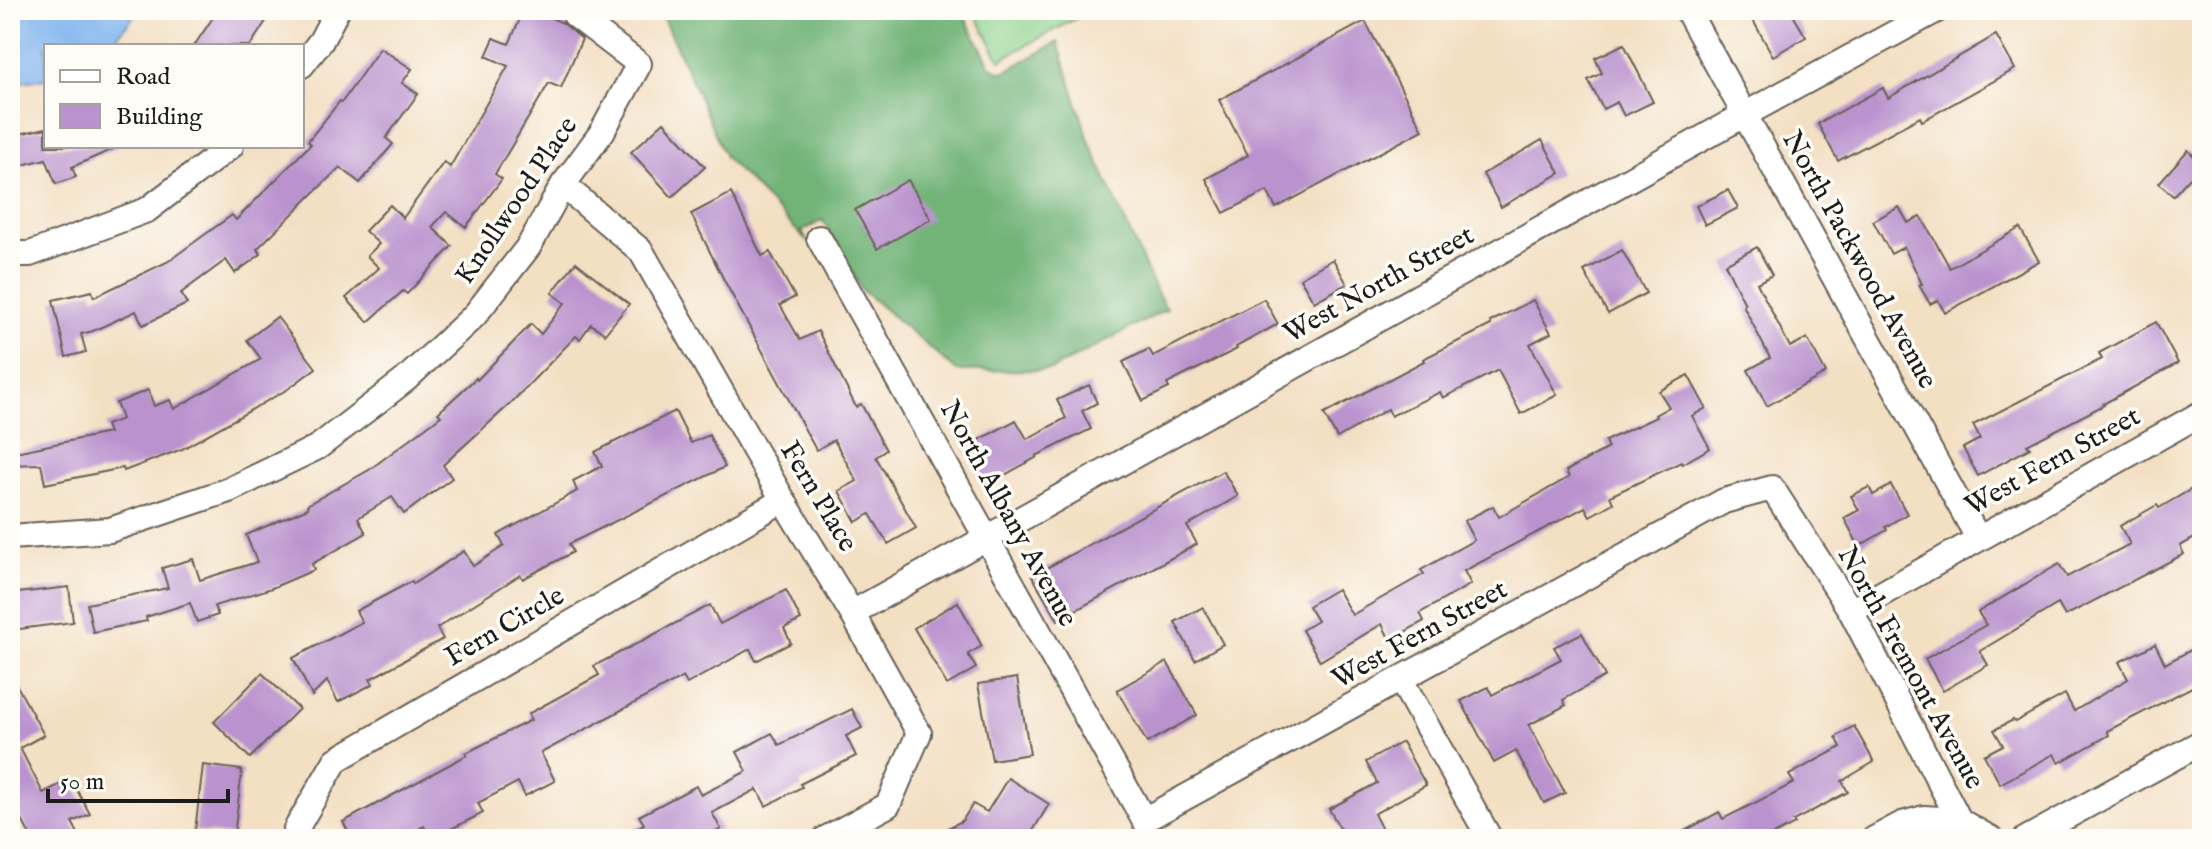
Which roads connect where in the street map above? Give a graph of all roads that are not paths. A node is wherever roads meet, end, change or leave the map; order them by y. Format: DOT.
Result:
graph roads {
  1 [pos="337,10"];
  2 [pos="1687,10"];
  3 [pos="1937,10"];
  4 [pos="575,15"];
  5 [pos="304,62"];
  6 [pos="1744,115"];
  7 [pos="228,148"];
  8 [pos="563,185"];
  9 [pos="819,238"];
  10 [pos="10,254"];
  11 [pos="2202,413"];
  12 [pos="783,500"];
  13 [pos="1724,501"];
  14 [pos="10,537"];
  15 [pos="987,538"];
  16 [pos="1978,538"];
  17 [pos="1851,611"];
  18 [pos="852,613"];
  19 [pos="1401,680"];
  20 [pos="2202,742"];
  21 [pos="1144,820"];
  22 [pos="1964,829"];
  23 [pos="302,839"];
  24 [pos="825,839"];
  25 [pos="1490,839"];
  26 [pos="1874,839"];
  27 [pos="1991,839"];
  28 [pos="2026,839"];
  1 -- 5 [label="street"];
  2 -- 6 [label="street, North Packwood Avenue"];
  3 -- 6 [label="street, West North Street"];
  4 -- 8 [label="street, Knollwood Place"];
  6 -- 15 [label="street, West North Street"];
  6 -- 16 [label="street, North Packwood Avenue"];
  7 -- 10 [label="street"];
  8 -- 12 [label="street, Fern Place"];
  8 -- 14 [label="street, Knollwood Place"];
  9 -- 15 [label="street, North Albany Avenue"];
  11 -- 16 [label="street, West Fern Street"];
  12 -- 18 [label="street, Fern Place"];
  12 -- 23 [label="street, Fern Circle"];
  13 -- 17 [label="street, North Fremont Avenue"];
  13 -- 19 [label="street, West Fern Street"];
  15 -- 18 [label="street, West North Street"];
  15 -- 21 [label="street, North Albany Avenue"];
  16 -- 17 [label="street, West Fern Street"];
  17 -- 22 [label="street, North Fremont Avenue"];
  18 -- 24 [label="street, Fern Place"];
  19 -- 21 [label="street, West Fern Street"];
  19 -- 25 [label="street"];
  20 -- 28 [label="street"];
  22 -- 26 [label="street"];
  22 -- 27 [label="street"];
}
